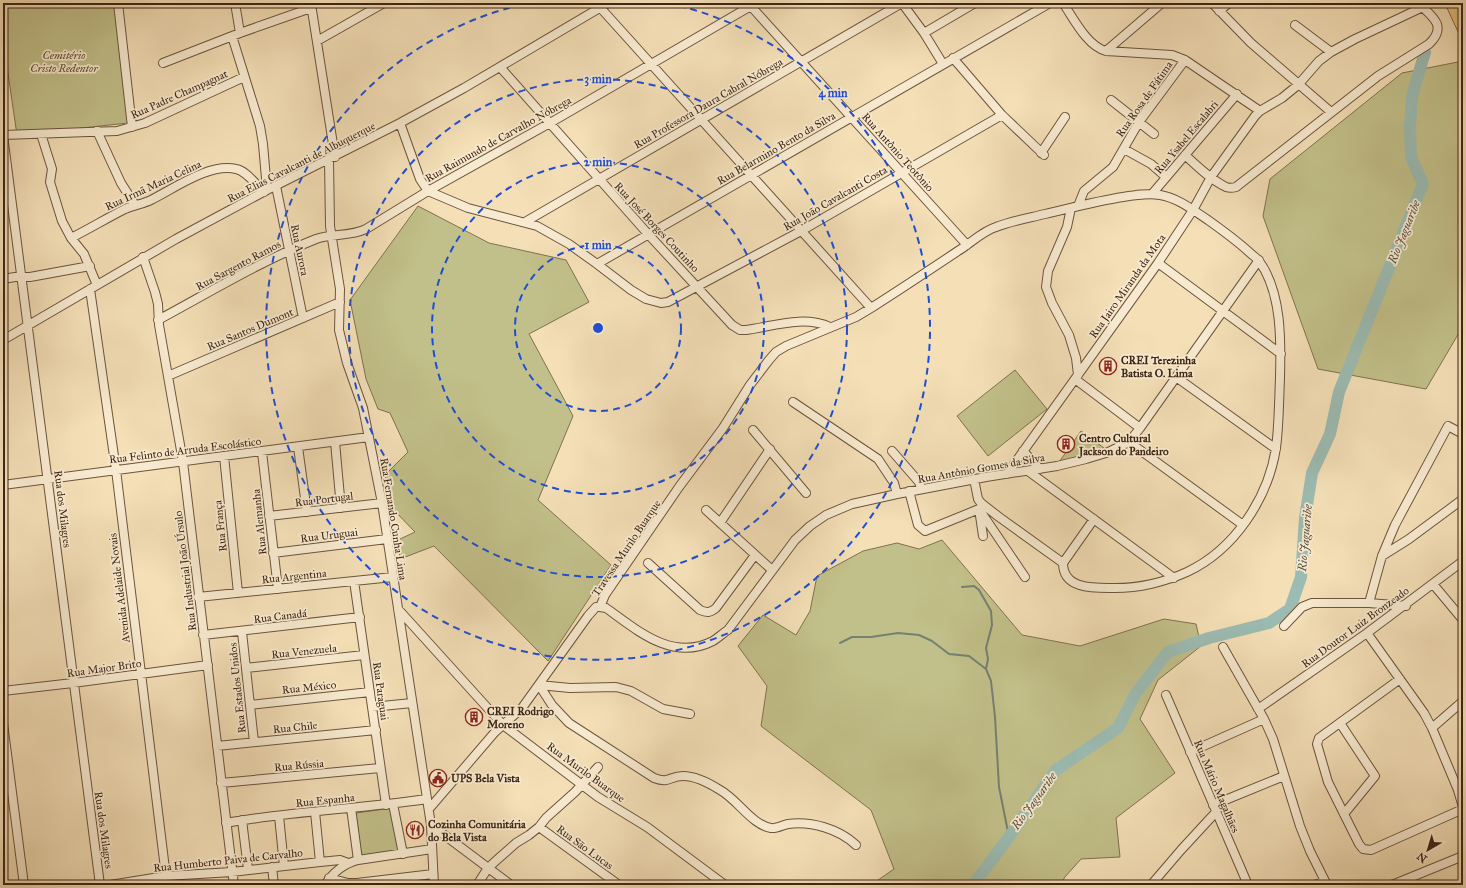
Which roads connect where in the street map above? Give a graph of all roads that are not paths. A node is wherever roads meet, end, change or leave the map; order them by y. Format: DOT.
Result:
graph roads {
  1 [pos="118,3"];
  2 [pos="235,3"];
  3 [pos="384,3"];
  4 [pos="902,3"];
  5 [pos="975,3"];
  6 [pos="1050,3"];
  7 [pos="1063,3"];
  8 [pos="1162,3"];
  9 [pos="1212,3"];
  10 [pos="1229,3"];
  11 [pos="1451,3"];
  12 [pos="602,4"];
  13 [pos="752,4"];
  14 [pos="311,5"];
  15 [pos="1420,5"];
  16 [pos="1219,11"];
  17 [pos="1295,25"];
  18 [pos="1463,29"];
  19 [pos="924,33"];
  20 [pos="236,35"];
  21 [pos="317,41"];
  22 [pos="1106,51"];
  23 [pos="1331,52"];
  24 [pos="953,58"];
  25 [pos="1185,60"];
  26 [pos="802,62"];
  27 [pos="163,64"];
  28 [pos="652,64"];
  29 [pos="942,64"];
  30 [pos="500,67"];
  31 [pos="244,77"];
  32 [pos="1298,85"];
  33 [pos="1237,94"];
  34 [pos="1111,100"];
  35 [pos="1260,111"];
  36 [pos="1331,112"];
  37 [pos="1002,114"];
  38 [pos="852,117"];
  39 [pos="1065,117"];
  40 [pos="701,120"];
  41 [pos="1139,122"];
  42 [pos="400,123"];
  43 [pos="550,124"];
  44 [pos="132,127"];
  45 [pos="98,132"];
  46 [pos="41,134"];
  47 [pos="1154,134"];
  48 [pos="3,135"];
  49 [pos="1124,148"];
  50 [pos="1185,155"];
  51 [pos="332,158"];
  52 [pos="901,173"];
  53 [pos="752,175"];
  54 [pos="1166,177"];
  55 [pos="1212,177"];
  56 [pos="598,179"];
  57 [pos="276,186"];
  58 [pos="266,191"];
  59 [pos="428,191"];
  60 [pos="1152,194"];
  61 [pos="135,205"];
  62 [pos="1075,207"];
  63 [pos="1194,210"];
  64 [pos="525,222"];
  65 [pos="801,231"];
  66 [pos="648,234"];
  67 [pos="330,236"];
  68 [pos="71,238"];
  69 [pos="967,245"];
  70 [pos="289,250"];
  71 [pos="143,257"];
  72 [pos="1259,260"];
  73 [pos="1158,263"];
  74 [pos="597,264"];
  75 [pos="90,266"];
  76 [pos="23,277"];
  77 [pos="3,279"];
  78 [pos="697,286"];
  79 [pos="93,287"];
  80 [pos="340,302"];
  81 [pos="871,308"];
  82 [pos="1222,311"];
  83 [pos="303,318"];
  84 [pos="158,320"];
  85 [pos="29,325"];
  86 [pos="830,327"];
  87 [pos="3,340"];
  88 [pos="1281,354"];
  89 [pos="168,376"];
  90 [pos="1076,377"];
  91 [pos="1176,377"];
  92 [pos="793,402"];
  93 [pos="1140,428"];
  94 [pos="753,430"];
  95 [pos="1463,434"];
  96 [pos="369,437"];
  97 [pos="335,442"];
  98 [pos="1129,442"];
  99 [pos="298,447"];
  100 [pos="770,449"];
  101 [pos="1276,449"];
  102 [pos="892,451"];
  103 [pos="1023,451"];
  104 [pos="262,452"];
  105 [pos="224,456"];
  106 [pos="183,462"];
  107 [pos="1040,469"];
  108 [pos="116,470"];
  109 [pos="1028,471"];
  110 [pos="1007,474"];
  111 [pos="974,479"];
  112 [pos="48,480"];
  113 [pos="3,485"];
  114 [pos="921,489"];
  115 [pos="909,492"];
  116 [pos="806,493"];
  117 [pos="897,494"];
  118 [pos="1463,499"];
  119 [pos="382,503"];
  120 [pos="980,506"];
  121 [pos="341,508"];
  122 [pos="706,510"];
  123 [pos="307,512"];
  124 [pos="269,516"];
  125 [pos="1094,519"];
  126 [pos="720,523"];
  127 [pos="1243,526"];
  128 [pos="983,536"];
  129 [pos="387,539"];
  130 [pos="273,553"];
  131 [pos="755,555"];
  132 [pos="1382,556"];
  133 [pos="1463,561"];
  134 [pos="648,563"];
  135 [pos="1063,564"];
  136 [pos="772,570"];
  137 [pos="393,577"];
  138 [pos="1025,577"];
  139 [pos="1174,578"];
  140 [pos="354,581"];
  141 [pos="1433,584"];
  142 [pos="278,589"];
  143 [pos="238,593"];
  144 [pos="198,598"];
  145 [pos="1369,603"];
  146 [pos="600,606"];
  147 [pos="1406,606"];
  148 [pos="398,609"];
  149 [pos="360,617"];
  150 [pos="1463,620"];
  151 [pos="1284,626"];
  152 [pos="242,632"];
  153 [pos="1368,633"];
  154 [pos="203,635"];
  155 [pos="1223,647"];
  156 [pos="364,655"];
  157 [pos="208,665"];
  158 [pos="246,668"];
  159 [pos="141,674"];
  160 [pos="1400,679"];
  161 [pos="73,683"];
  162 [pos="539,685"];
  163 [pos="3,690"];
  164 [pos="370,692"];
  165 [pos="1166,695"];
  166 [pos="1463,701"];
  167 [pos="412,703"];
  168 [pos="250,705"];
  169 [pos="372,707"];
  170 [pos="1258,709"];
  171 [pos="690,714"];
  172 [pos="1264,719"];
  173 [pos="3,723"];
  174 [pos="1340,723"];
  175 [pos="504,725"];
  176 [pos="1432,728"];
  177 [pos="376,730"];
  178 [pos="254,742"];
  179 [pos="217,746"];
  180 [pos="1190,752"];
  181 [pos="598,767"];
  182 [pos="380,768"];
  183 [pos="1284,776"];
  184 [pos="221,783"];
  185 [pos="582,785"];
  186 [pos="1460,788"];
  187 [pos="427,799"];
  188 [pos="390,804"];
  189 [pos="351,808"];
  190 [pos="1463,808"];
  191 [pos="429,809"];
  192 [pos="1215,809"];
  193 [pos="316,812"];
  194 [pos="1344,814"];
  195 [pos="279,816"];
  196 [pos="242,820"];
  197 [pos="226,823"];
  198 [pos="431,825"];
  199 [pos="539,827"];
  200 [pos="856,845"];
  201 [pos="432,849"];
  202 [pos="403,854"];
  203 [pos="1463,856"];
  204 [pos="358,860"];
  205 [pos="320,862"];
  206 [pos="348,863"];
  207 [pos="284,866"];
  208 [pos="272,868"];
  209 [pos="488,868"];
  210 [pos="248,869"];
  211 [pos="232,872"];
  212 [pos="433,874"];
  213 [pos="166,876"];
  214 [pos="327,882"];
  215 [pos="1326,883"];
  216 [pos="1404,883"];
  217 [pos="722,884"];
  218 [pos="24,885"];
  219 [pos="100,885"];
  220 [pos="110,885"];
  221 [pos="167,885"];
  222 [pos="234,885"];
  223 [pos="274,885"];
  224 [pos="434,885"];
  225 [pos="478,885"];
  226 [pos="511,885"];
  227 [pos="619,885"];
  228 [pos="1152,885"];
  229 [pos="1248,885"];
  230 [pos="1314,885"];
  231 [pos="1392,885"];
  1 -- 44 [label="street"];
  2 -- 20 [label="street"];
  3 -- 21 [label="street"];
  4 -- 19 [label="street"];
  4 -- 26 [label="street, Rua Professora Daura Cabral Nóbrega"];
  5 -- 19 [label="street"];
  6 -- 24 [label="street, Rua Belarmino Bento da Silva"];
  7 -- 22 [label="street"];
  8 -- 22 [label="street"];
  9 -- 16 [label="street"];
  10 -- 16 [label="street"];
  11 -- 18 [label="highway"];
  12 -- 28 [label="street"];
  12 -- 30 [label="street, Rua Elias Cavalcanti de Albuquerque"];
  13 -- 26 [label="street, Rua Antônio Teotônio"];
  13 -- 28 [label="street, Rua Raimundo de Carvalho Nóbrega"];
  14 -- 20 [label="street"];
  14 -- 21 [label="street, Rua Fernando Cunha Lima"];
  15 -- 23 [label="street, Rua Jairo Miranda da Mota"];
  15 -- 36 [label="street"];
  16 -- 32 [label="street"];
  17 -- 23 [label="street"];
  19 -- 29 [label="street"];
  20 -- 27 [label="street"];
  20 -- 31 [label="street"];
  21 -- 51 [label="street, Rua Fernando Cunha Lima"];
  22 -- 25 [label="street"];
  23 -- 32 [label="street, Rua Jairo Miranda da Mota"];
  24 -- 29 [label="street, Rua Belarmino Bento da Silva"];
  24 -- 37 [label="street"];
  25 -- 33 [label="street"];
  25 -- 41 [label="street, Rua Rosa de Fátima"];
  26 -- 38 [label="street, Rua Antônio Teotônio"];
  26 -- 40 [label="street, Rua Professora Daura Cabral Nóbrega"];
  28 -- 40 [label="street"];
  28 -- 43 [label="street, Rua Raimundo de Carvalho Nóbrega"];
  29 -- 38 [label="street, Rua Belarmino Bento da Silva"];
  30 -- 42 [label="street, Rua Elias Cavalcanti de Albuquerque"];
  30 -- 43 [label="street, Rua José Borges Coutinho"];
  31 -- 44 [label="street, Rua Padre Champagnat"];
  31 -- 58 [label="street"];
  32 -- 35 [label="street, Rua Jairo Miranda da Mota"];
  32 -- 36 [label="street"];
  33 -- 35 [label="street"];
  33 -- 50 [label="street, Rua Ysabel Escalabri"];
  34 -- 41 [label="street"];
  35 -- 55 [label="street, Rua Jairo Miranda da Mota"];
  36 -- 55 [label="street"];
  37 -- 39 [label="street"];
  37 -- 52 [label="street, Rua João Cavalcanti Costa"];
  38 -- 52 [label="street, Rua Antônio Teotônio"];
  38 -- 53 [label="street, Rua Belarmino Bento da Silva"];
  40 -- 53 [label="street"];
  40 -- 56 [label="street, Rua Professora Daura Cabral Nóbrega"];
  41 -- 47 [label="street"];
  41 -- 49 [label="street, Rua Rosa de Fátima"];
  42 -- 51 [label="street, Rua Elias Cavalcanti de Albuquerque"];
  42 -- 59 [label="street"];
  43 -- 56 [label="street, Rua José Borges Coutinho"];
  43 -- 59 [label="street, Rua Raimundo de Carvalho Nóbrega"];
  44 -- 45 [label="street, Rua Padre Champagnat"];
  45 -- 46 [label="street, Rua Padre Champagnat"];
  45 -- 61 [label="street"];
  46 -- 48 [label="street, Rua Padre Champagnat"];
  46 -- 68 [label="street, Avenida Adelaide Novais"];
  48 -- 76 [label="street, Rua dos Milagres"];
  49 -- 54 [label="street"];
  49 -- 62 [label="street, Rua Rosa de Fátima"];
  50 -- 54 [label="street, Rua Ysabel Escalabri"];
  50 -- 55 [label="street"];
  51 -- 57 [label="street, Rua Elias Cavalcanti de Albuquerque"];
  51 -- 67 [label="street, Rua Fernando Cunha Lima"];
  52 -- 65 [label="street, Rua João Cavalcanti Costa"];
  52 -- 69 [label="street, Rua Antônio Teotônio"];
  53 -- 65 [label="street"];
  53 -- 66 [label="street, Rua Belarmino Bento da Silva"];
  54 -- 60 [label="street, Rua Ysabel Escalabri"];
  55 -- 63 [label="street, Rua Jairo Miranda da Mota"];
  56 -- 64 [label="street, Rua Professora Daura Cabral Nóbrega"];
  56 -- 66 [label="street, Rua José Borges Coutinho"];
  57 -- 58 [label="street, Rua Elias Cavalcanti de Albuquerque"];
  57 -- 70 [label="street, Rua Aurora"];
  58 -- 61 [label="street, Rua Irmã Maria Celina"];
  58 -- 71 [label="street, Rua Elias Cavalcanti de Albuquerque"];
  59 -- 64 [label="street, Rua João Cavalcanti Costa"];
  59 -- 67 [label="street, Rua Raimundo de Carvalho Nóbrega"];
  60 -- 62 [label="street"];
  60 -- 63 [label="street"];
  61 -- 68 [label="street, Rua Irmã Maria Celina"];
  62 -- 69 [label="street"];
  62 -- 90 [label="street"];
  63 -- 72 [label="street"];
  63 -- 73 [label="street, Rua Jairo Miranda da Mota"];
  64 -- 74 [label="street, Rua João Cavalcanti Costa"];
  65 -- 78 [label="street, Rua João Cavalcanti Costa"];
  65 -- 81 [label="street"];
  66 -- 74 [label="street, Rua Belarmino Bento da Silva"];
  66 -- 78 [label="street, Rua José Borges Coutinho"];
  67 -- 70 [label="street, Rua Sargento Ramos"];
  67 -- 80 [label="street, Rua Fernando Cunha Lima"];
  68 -- 75 [label="street, Avenida Adelaide Novais"];
  69 -- 81 [label="street, Travessa Murilo Buarque"];
  70 -- 83 [label="street, Rua Aurora"];
  70 -- 84 [label="street, Rua Sargento Ramos"];
  71 -- 79 [label="street, Rua Elias Cavalcanti de Albuquerque"];
  71 -- 84 [label="street, Rua Industrial João Úrsulo"];
  72 -- 82 [label="street, Rua Antônio Gomes da Silva"];
  72 -- 88 [label="street"];
  73 -- 82 [label="street"];
  73 -- 90 [label="street, Rua Jairo Miranda da Mota"];
  74 -- 78 [label="street, Rua João Cavalcanti Costa"];
  75 -- 76 [label="street"];
  75 -- 79 [label="street, Avenida Adelaide Novais"];
  76 -- 77 [label="street"];
  76 -- 85 [label="street, Rua dos Milagres"];
  78 -- 86 [label="street, Rua José Borges Coutinho"];
  79 -- 85 [label="street, Rua Elias Cavalcanti de Albuquerque"];
  79 -- 108 [label="street, Avenida Adelaide Novais"];
  80 -- 83 [label="street, Rua Santos Dumont"];
  80 -- 96 [label="street, Rua Fernando Cunha Lima"];
  81 -- 86 [label="street, Travessa Murilo Buarque"];
  82 -- 88 [label="street"];
  82 -- 91 [label="street, Rua Antônio Gomes da Silva"];
  83 -- 89 [label="street, Rua Santos Dumont"];
  84 -- 89 [label="street, Rua Industrial João Úrsulo"];
  85 -- 87 [label="street, Rua Elias Cavalcanti de Albuquerque"];
  85 -- 112 [label="street, Rua dos Milagres"];
  86 -- 146 [label="street, Travessa Murilo Buarque"];
  88 -- 101 [label="street"];
  89 -- 106 [label="street, Rua Industrial João Úrsulo"];
  90 -- 93 [label="street"];
  90 -- 103 [label="street, Rua Jairo Miranda da Mota"];
  91 -- 93 [label="street, Rua Antônio Gomes da Silva"];
  91 -- 101 [label="street"];
  92 -- 117 [label="street"];
  93 -- 98 [label="street, Rua Antônio Gomes da Silva"];
  94 -- 100 [label="street"];
  95 -- 132 [label="street"];
  96 -- 97 [label="street, Rua Felinto de Arruda Escolástico"];
  96 -- 119 [label="street, Rua Fernando Cunha Lima"];
  97 -- 99 [label="street, Rua Felinto de Arruda Escolástico"];
  97 -- 121 [label="street"];
  98 -- 107 [label="street, Rua Antônio Gomes da Silva"];
  98 -- 127 [label="street"];
  99 -- 104 [label="street, Rua Felinto de Arruda Escolástico"];
  99 -- 123 [label="street"];
  100 -- 116 [label="street"];
  100 -- 126 [label="street"];
  101 -- 127 [label="street"];
  102 -- 114 [label="street"];
  103 -- 107 [label="street"];
  103 -- 110 [label="street, Rua Jairo Miranda da Mota"];
  104 -- 105 [label="street, Rua Felinto de Arruda Escolástico"];
  104 -- 124 [label="street, Rua Alemanha"];
  105 -- 106 [label="street, Rua Felinto de Arruda Escolástico"];
  105 -- 143 [label="street, Rua França"];
  106 -- 108 [label="street, Rua Felinto de Arruda Escolástico"];
  106 -- 144 [label="street, Rua Industrial João Úrsulo"];
  107 -- 109 [label="street, Rua Antônio Gomes da Silva"];
  108 -- 112 [label="street, Rua Felinto de Arruda Escolástico"];
  108 -- 159 [label="street, Avenida Adelaide Novais"];
  109 -- 110 [label="street, Rua Antônio Gomes da Silva"];
  109 -- 125 [label="street"];
  110 -- 111 [label="street, Rua Antônio Gomes da Silva"];
  111 -- 114 [label="street, Rua Antônio Gomes da Silva"];
  111 -- 120 [label="street"];
  112 -- 113 [label="street, Rua Felinto de Arruda Escolástico"];
  112 -- 161 [label="street, Rua dos Milagres"];
  114 -- 115 [label="street, Rua Antônio Gomes da Silva"];
  115 -- 117 [label="street, Rua Antônio Gomes da Silva"];
  115 -- 120 [label="street"];
  117 -- 136 [label="street, Rua Antônio Gomes da Silva"];
  118 -- 132 [label="street"];
  119 -- 121 [label="street, Rua Portugal"];
  119 -- 129 [label="street, Rua Fernando Cunha Lima"];
  120 -- 128 [label="street"];
  120 -- 135 [label="street"];
  120 -- 138 [label="street"];
  121 -- 123 [label="street, Rua Portugal"];
  122 -- 126 [label="street"];
  123 -- 124 [label="street, Rua Portugal"];
  124 -- 130 [label="street, Rua Alemanha"];
  125 -- 135 [label="street"];
  125 -- 139 [label="street"];
  126 -- 131 [label="street"];
  127 -- 139 [label="street"];
  129 -- 130 [label="street, Rua Uruguai"];
  129 -- 137 [label="street, Rua Fernando Cunha Lima"];
  130 -- 142 [label="street, Rua Alemanha"];
  131 -- 134 [label="street"];
  131 -- 136 [label="street"];
  132 -- 145 [label="street"];
  133 -- 141 [label="street, Rua Doutor Luiz Bronzeado"];
  135 -- 139 [label="street"];
  136 -- 146 [label="street, Rua Antônio Gomes da Silva"];
  137 -- 140 [label="street, Rua Argentina"];
  137 -- 148 [label="street, Rua Fernando Cunha Lima"];
  140 -- 142 [label="street, Rua Argentina"];
  140 -- 149 [label="street, Rua Paraguai"];
  141 -- 147 [label="street, Rua Doutor Luiz Bronzeado"];
  141 -- 150 [label="street"];
  142 -- 143 [label="street, Rua Argentina"];
  143 -- 144 [label="street, Rua Argentina"];
  144 -- 154 [label="street, Rua Industrial João Úrsulo"];
  145 -- 147 [label="street"];
  145 -- 151 [label="street"];
  146 -- 162 [label="street, Travessa Murilo Buarque"];
  147 -- 153 [label="street, Rua Doutor Luiz Bronzeado"];
  148 -- 167 [label="street, Rua Fernando Cunha Lima"];
  148 -- 175 [label="street, Rua Murilo Buarque"];
  149 -- 152 [label="street, Rua Canadá"];
  149 -- 156 [label="street, Rua Paraguai"];
  152 -- 154 [label="street, Rua Canadá"];
  152 -- 158 [label="street, Rua Estados Unidos"];
  153 -- 160 [label="street"];
  153 -- 170 [label="street, Rua Doutor Luiz Bronzeado"];
  154 -- 157 [label="street, Rua Industrial João Úrsulo"];
  155 -- 170 [label="street"];
  156 -- 158 [label="street, Rua Venezuela"];
  156 -- 164 [label="street, Rua Paraguai"];
  157 -- 159 [label="street, Rua Major Brito"];
  157 -- 179 [label="street, Rua Industrial João Úrsulo"];
  158 -- 168 [label="street, Rua Estados Unidos"];
  159 -- 161 [label="street, Rua Major Brito"];
  159 -- 213 [label="street, Avenida Adelaide Novais"];
  160 -- 174 [label="street"];
  160 -- 176 [label="street"];
  161 -- 163 [label="street, Rua Major Brito"];
  161 -- 219 [label="street, Rua dos Milagres"];
  162 -- 171 [label="street"];
  162 -- 175 [label="street, Travessa Murilo Buarque"];
  162 -- 200 [label="street"];
  164 -- 168 [label="street, Rua México"];
  164 -- 169 [label="street, Rua Paraguai"];
  165 -- 180 [label="street, Rua Mário Magalhães"];
  166 -- 176 [label="street"];
  167 -- 169 [label="street"];
  167 -- 187 [label="street, Rua Fernando Cunha Lima"];
  168 -- 178 [label="street, Rua Estados Unidos"];
  169 -- 177 [label="street, Rua Paraguai"];
  170 -- 172 [label="street"];
  172 -- 180 [label="street"];
  172 -- 183 [label="street"];
  173 -- 218 [label="street"];
  174 -- 194 [label="street"];
  174 -- 194 [label="street"];
  175 -- 185 [label="street, Rua Murilo Buarque"];
  175 -- 191 [label="street, Travessa Murilo Buarque"];
  176 -- 186 [label="street"];
  177 -- 178 [label="street, Rua Chile"];
  177 -- 182 [label="street, Rua Paraguai"];
  178 -- 179 [label="street, Rua Chile"];
  179 -- 184 [label="street, Rua Industrial João Úrsulo"];
  180 -- 192 [label="street, Rua Mário Magalhães"];
  181 -- 185 [label="street"];
  182 -- 184 [label="street, Rua Rússia"];
  182 -- 188 [label="street, Rua Paraguai"];
  183 -- 192 [label="street"];
  183 -- 215 [label="street"];
  184 -- 197 [label="street, Rua Industrial João Úrsulo"];
  185 -- 199 [label="street"];
  185 -- 217 [label="street, Rua Murilo Buarque"];
  186 -- 190 [label="street"];
  187 -- 188 [label="street, Rua Espanha"];
  187 -- 191 [label="street, Rua Fernando Cunha Lima"];
  188 -- 189 [label="street, Rua Espanha"];
  188 -- 202 [label="street, Rua Paraguai"];
  189 -- 193 [label="street, Rua Espanha"];
  189 -- 204 [label="street"];
  190 -- 194 [label="street"];
  191 -- 198 [label="street, Rua Fernando Cunha Lima"];
  192 -- 228 [label="street"];
  192 -- 229 [label="street, Rua Mário Magalhães"];
  193 -- 195 [label="street, Rua Espanha"];
  193 -- 205 [label="street"];
  195 -- 196 [label="street, Rua Espanha"];
  195 -- 207 [label="street"];
  196 -- 197 [label="street, Rua Espanha"];
  196 -- 210 [label="street"];
  197 -- 211 [label="street, Rua Industrial João Úrsulo"];
  198 -- 201 [label="street, Rua Fernando Cunha Lima"];
  198 -- 209 [label="street"];
  199 -- 209 [label="street"];
  199 -- 227 [label="street, Rua São Lucas"];
  201 -- 202 [label="street"];
  201 -- 212 [label="street, Rua Fernando Cunha Lima"];
  202 -- 204 [label="street"];
  203 -- 216 [label="street"];
  204 -- 206 [label="street"];
  205 -- 206 [label="street, Rua Humberto Paiva de Carvalho"];
  205 -- 207 [label="street, Rua Humberto Paiva de Carvalho"];
  206 -- 214 [label="street"];
  207 -- 208 [label="street, Rua Humberto Paiva de Carvalho"];
  208 -- 210 [label="street, Rua Humberto Paiva de Carvalho"];
  208 -- 223 [label="street"];
  209 -- 225 [label="street"];
  209 -- 226 [label="street"];
  210 -- 211 [label="street, Rua Humberto Paiva de Carvalho"];
  211 -- 213 [label="street, Rua Humberto Paiva de Carvalho"];
  211 -- 222 [label="street, Rua Industrial João Úrsulo"];
  212 -- 214 [label="street"];
  212 -- 224 [label="street, Rua Fernando Cunha Lima"];
  213 -- 220 [label="street, Rua Humberto Paiva de Carvalho"];
  213 -- 221 [label="street, Avenida Adelaide Novais"];
  215 -- 230 [label="street"];
  216 -- 231 [label="street"];
}
